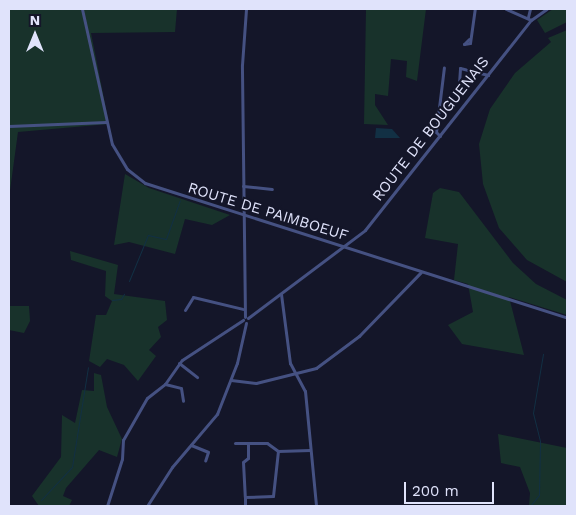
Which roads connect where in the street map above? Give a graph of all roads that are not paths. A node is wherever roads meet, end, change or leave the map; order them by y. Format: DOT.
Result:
graph roads {
  1 [pos="82,9"];
  2 [pos="246,9"];
  3 [pos="475,9"];
  4 [pos="506,9"];
  5 [pos="530,9"];
  6 [pos="547,9"];
  7 [pos="530,19"];
  8 [pos="469,39"];
  9 [pos="444,67"];
  10 [pos="488,75"];
  11 [pos="459,82"];
  12 [pos="106,122"];
  13 [pos="9,126"];
  14 [pos="440,136"];
  15 [pos="243,186"];
  16 [pos="272,189"];
  17 [pos="242,216"];
  18 [pos="345,248"];
  19 [pos="421,272"];
  20 [pos="281,294"];
  21 [pos="243,309"];
  22 [pos="185,310"];
  23 [pos="567,318"];
  24 [pos="245,320"];
  25 [pos="179,363"];
  26 [pos="295,375"];
  27 [pos="197,377"];
  28 [pos="231,380"];
  29 [pos="165,384"];
  30 [pos="183,401"];
  31 [pos="235,443"];
  32 [pos="248,443"];
  33 [pos="191,445"];
  34 [pos="310,450"];
  35 [pos="278,451"];
  36 [pos="205,461"];
  37 [pos="244,498"];
  38 [pos="107,506"];
  39 [pos="147,506"];
  40 [pos="245,506"];
  41 [pos="316,506"];
  1 -- 12 [label="street, ROUTE DE PAIMBOEUF"];
  2 -- 15 [label="street"];
  3 -- 8 [label="street"];
  4 -- 7 [label="street"];
  5 -- 7 [label="street"];
  6 -- 7 [label="street"];
  7 -- 10 [label="street, ROUTE DE BOUGUENAIS"];
  9 -- 14 [label="street"];
  10 -- 11 [label="street"];
  10 -- 14 [label="street, ROUTE DE BOUGUENAIS"];
  12 -- 13 [label="street"];
  12 -- 17 [label="street, ROUTE DE PAIMBOEUF"];
  14 -- 18 [label="street, ROUTE DE BOUGUENAIS"];
  15 -- 16 [label="street"];
  15 -- 17 [label="street"];
  17 -- 18 [label="street, ROUTE DE PAIMBOEUF"];
  17 -- 21 [label="street"];
  18 -- 19 [label="street, ROUTE DE PAIMBOEUF"];
  18 -- 20 [label="street, ROUTE DE BOUGUENAIS"];
  19 -- 23 [label="street, ROUTE DE PAIMBOEUF"];
  19 -- 26 [label="street"];
  20 -- 24 [label="street, ROUTE DE BOUGUENAIS"];
  20 -- 26 [label="street"];
  21 -- 22 [label="street"];
  21 -- 24 [label="street"];
  24 -- 25 [label="street, ROUTE DE BOUGUENAIS"];
  24 -- 28 [label="street"];
  25 -- 27 [label="street"];
  25 -- 29 [label="street"];
  26 -- 28 [label="street"];
  26 -- 34 [label="street"];
  28 -- 33 [label="street"];
  29 -- 30 [label="street"];
  29 -- 38 [label="street"];
  31 -- 32 [label="street"];
  32 -- 35 [label="street"];
  32 -- 37 [label="street"];
  33 -- 36 [label="street"];
  33 -- 39 [label="street"];
  34 -- 35 [label="street"];
  34 -- 41 [label="street"];
  35 -- 37 [label="street"];
  37 -- 40 [label="street"];
}
